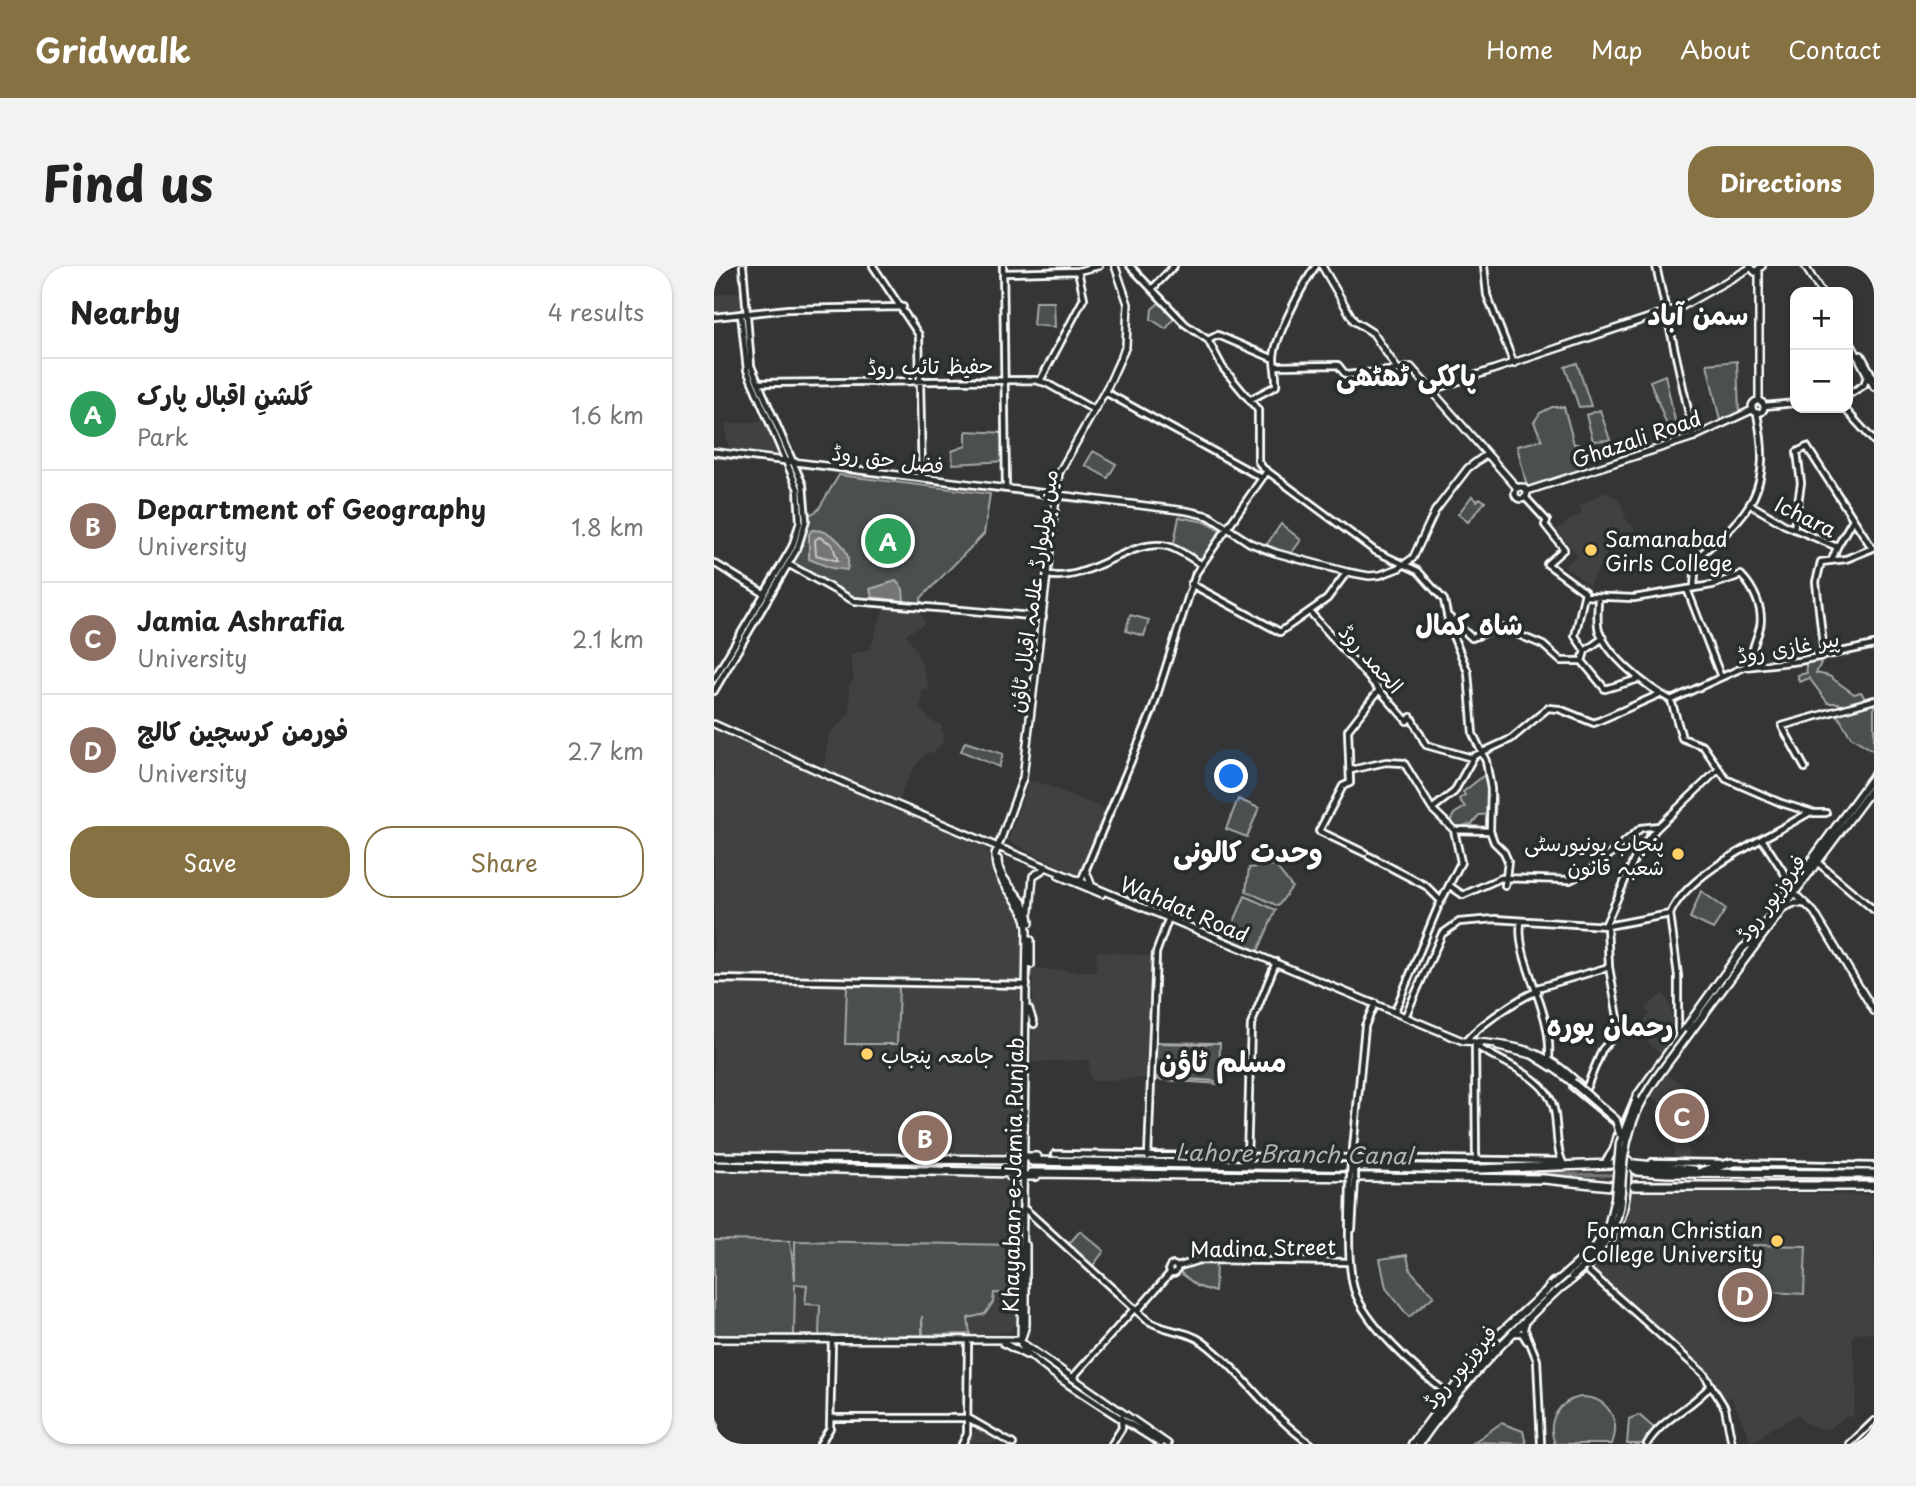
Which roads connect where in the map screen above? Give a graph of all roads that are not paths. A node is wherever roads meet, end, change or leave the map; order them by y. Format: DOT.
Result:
graph roads {
  1 [pos="743,266"];
  2 [pos="873,266"];
  3 [pos="1003,266"];
  4 [pos="1099,266"];
  5 [pos="1117,266"];
  6 [pos="1129,266"];
  7 [pos="1174,266"];
  8 [pos="1316,266"];
  9 [pos="1322,266"];
  10 [pos="1483,266"];
  11 [pos="1656,266"];
  12 [pos="1807,266"];
  13 [pos="1755,269"];
  14 [pos="1078,271"];
  15 [pos="1004,273"];
  16 [pos="1820,287"];
  17 [pos="1152,289"];
  18 [pos="903,307"];
  19 [pos="1665,313"];
  20 [pos="743,314"];
  21 [pos="714,317"];
  22 [pos="1208,340"];
  23 [pos="1853,340"];
  24 [pos="1853,346"];
  25 [pos="1274,359"];
  26 [pos="1514,365"];
  27 [pos="1277,366"];
  28 [pos="1398,370"];
  29 [pos="1872,375"];
  30 [pos="1006,381"];
  31 [pos="1040,381"];
  32 [pos="921,382"];
  33 [pos="759,384"];
  34 [pos="1864,386"];
  35 [pos="1874,387"];
  36 [pos="1429,391"];
  37 [pos="1853,392"];
  38 [pos="1107,393"];
  39 [pos="1066,396"];
  40 [pos="1251,399"];
  41 [pos="1760,402"];
  42 [pos="1790,403"];
  43 [pos="1094,411"];
  44 [pos="1755,412"];
  45 [pos="1849,413"];
  46 [pos="1694,437"];
  47 [pos="1874,441"];
  48 [pos="714,452"];
  49 [pos="1487,454"];
  50 [pos="786,460"];
  51 [pos="1267,471"];
  52 [pos="922,478"];
  53 [pos="1262,478"];
  54 [pos="1006,488"];
  55 [pos="1517,488"];
  56 [pos="1526,494"];
  57 [pos="1057,498"];
  58 [pos="1751,505"];
  59 [pos="1853,519"];
  60 [pos="1220,527"];
  61 [pos="1794,529"];
  62 [pos="1837,547"];
  63 [pos="1873,548"];
  64 [pos="792,553"];
  65 [pos="1832,560"];
  66 [pos="714,563"];
  67 [pos="1408,563"];
  68 [pos="788,564"];
  69 [pos="1200,564"];
  70 [pos="1347,572"];
  71 [pos="1048,575"];
  72 [pos="773,584"];
  73 [pos="1191,584"];
  74 [pos="1694,587"];
  75 [pos="1687,589"];
  76 [pos="765,593"];
  77 [pos="1584,596"];
  78 [pos="1598,598"];
  79 [pos="1310,612"];
  80 [pos="1448,616"];
  81 [pos="1042,617"];
  82 [pos="743,635"];
  83 [pos="1603,638"];
  84 [pos="1874,645"];
  85 [pos="1586,651"];
  86 [pos="1824,654"];
  87 [pos="1582,661"];
  88 [pos="1754,665"];
  89 [pos="722,671"];
  90 [pos="1721,677"];
  91 [pos="714,679"];
  92 [pos="1639,679"];
  93 [pos="1379,690"];
  94 [pos="714,691"];
  95 [pos="1660,694"];
  96 [pos="1671,700"];
  97 [pos="1874,700"];
  98 [pos="714,725"];
  99 [pos="1482,753"];
  100 [pos="1472,758"];
  101 [pos="1805,768"];
  102 [pos="1351,770"];
  103 [pos="1718,770"];
  104 [pos="1874,775"];
  105 [pos="1874,786"];
  106 [pos="1432,809"];
  107 [pos="1810,812"];
  108 [pos="1826,813"];
  109 [pos="937,822"];
  110 [pos="1659,826"];
  111 [pos="1454,830"];
  112 [pos="1490,831"];
  113 [pos="1762,839"];
  114 [pos="989,845"];
  115 [pos="1000,847"];
  116 [pos="1817,862"];
  117 [pos="995,869"];
  118 [pos="1046,869"];
  119 [pos="1086,871"];
  120 [pos="1505,878"];
  121 [pos="1081,883"];
  122 [pos="1792,885"];
  123 [pos="1093,886"];
  124 [pos="1450,886"];
  125 [pos="1505,886"];
  126 [pos="1794,893"];
  127 [pos="1443,899"];
  128 [pos="1805,904"];
  129 [pos="1783,908"];
  130 [pos="1874,910"];
  131 [pos="1670,914"];
  132 [pos="1029,916"];
  133 [pos="1168,920"];
  134 [pos="1521,921"];
  135 [pos="1606,926"];
  136 [pos="1752,941"];
  137 [pos="1275,963"];
  138 [pos="1609,967"];
  139 [pos="714,979"];
  140 [pos="1027,985"];
  141 [pos="1538,990"];
  142 [pos="1871,1000"];
  143 [pos="1375,1004"];
  144 [pos="1395,1011"];
  145 [pos="1874,1011"];
  146 [pos="1405,1017"];
  147 [pos="1030,1026"];
  148 [pos="1692,1032"];
  149 [pos="1680,1035"];
  150 [pos="1466,1041"];
  151 [pos="1475,1043"];
  152 [pos="1549,1059"];
  153 [pos="1558,1070"];
  154 [pos="1585,1091"];
  155 [pos="1629,1111"];
  156 [pos="1639,1112"];
  157 [pos="1614,1118"];
  158 [pos="1622,1126"];
  159 [pos="1633,1128"];
  160 [pos="1619,1143"];
  161 [pos="1055,1154"];
  162 [pos="714,1157"];
  163 [pos="1025,1157"];
  164 [pos="1148,1157"];
  165 [pos="1476,1160"];
  166 [pos="1247,1161"];
  167 [pos="1353,1161"];
  168 [pos="1563,1162"];
  169 [pos="1621,1162"];
  170 [pos="1731,1163"];
  171 [pos="1260,1165"];
  172 [pos="714,1166"];
  173 [pos="1444,1167"];
  174 [pos="1525,1168"];
  175 [pos="1627,1170"];
  176 [pos="1874,1170"];
  177 [pos="1703,1171"];
  178 [pos="1722,1173"];
  179 [pos="1025,1174"];
  180 [pos="1262,1175"];
  181 [pos="1444,1177"];
  182 [pos="1353,1182"];
  183 [pos="1025,1186"];
  184 [pos="1612,1188"];
  185 [pos="1873,1189"];
  186 [pos="1631,1190"];
  187 [pos="1611,1213"];
  188 [pos="1029,1218"];
  189 [pos="1622,1220"];
  190 [pos="1350,1262"];
  191 [pos="1586,1269"];
  192 [pos="1562,1287"];
  193 [pos="1545,1292"];
  194 [pos="1540,1305"];
  195 [pos="1135,1310"];
  196 [pos="1024,1325"];
  197 [pos="1510,1333"];
  198 [pos="1528,1340"];
  199 [pos="714,1341"];
  200 [pos="1002,1341"];
  201 [pos="1021,1341"];
  202 [pos="832,1342"];
  203 [pos="968,1343"];
  204 [pos="1034,1356"];
  205 [pos="1074,1376"];
  206 [pos="1711,1385"];
  207 [pos="1086,1391"];
  208 [pos="1447,1394"];
  209 [pos="1121,1416"];
  210 [pos="831,1418"];
  211 [pos="968,1418"];
  212 [pos="1874,1421"];
  213 [pos="1136,1427"];
  214 [pos="1122,1428"];
  215 [pos="1159,1443"];
  216 [pos="820,1444"];
  217 [pos="962,1444"];
  218 [pos="1013,1444"];
  219 [pos="1112,1444"];
  220 [pos="1168,1444"];
  221 [pos="1311,1444"];
  222 [pos="1412,1444"];
  223 [pos="1419,1444"];
  224 [pos="1541,1444"];
  225 [pos="1647,1444"];
  226 [pos="1732,1444"];
  227 [pos="1850,1444"];
  1 -- 20 [label="street"];
  2 -- 18 [label="street"];
  3 -- 15 [label="street"];
  4 -- 14 [label="street"];
  5 -- 38 [label="main road, مین بولیوارڈ علامہ اقبال ٹاؤن"];
  5 -- 43 [label="main road, مین بولیوارڈ علامہ اقبال ٹاؤن"];
  6 -- 17 [label="street"];
  7 -- 17 [label="street"];
  8 -- 25 [label="street"];
  9 -- 28 [label="main road"];
  10 -- 26 [label="street"];
  11 -- 19 [label="street"];
  12 -- 16 [label="main road"];
  13 -- 19 [label="main road"];
  13 -- 41 [label="main road"];
  14 -- 15 [label="street"];
  14 -- 31 [label="street"];
  15 -- 30 [label="street"];
  17 -- 22 [label="street"];
  18 -- 20 [label="street"];
  18 -- 32 [label="street"];
  19 -- 26 [label="main road"];
  19 -- 46 [label="street"];
  20 -- 21 [label="street"];
  20 -- 33 [label="street"];
  20 -- 50 [label="street"];
  22 -- 25 [label="street"];
  22 -- 40 [label="street"];
  23 -- 29 [label="main road"];
  24 -- 29 [label="main road"];
  25 -- 27 [label="street"];
  26 -- 36 [label="main road"];
  27 -- 28 [label="street"];
  27 -- 40 [label="street"];
  28 -- 36 [label="main road"];
  29 -- 34 [label="street"];
  29 -- 35 [label="main road"];
  30 -- 31 [label="street, حفیظ تائب روڈ"];
  30 -- 32 [label="street, حفیظ تائب روڈ"];
  30 -- 39 [label="street, حفیظ تائب روڈ"];
  30 -- 54 [label="street"];
  31 -- 39 [label="street, حفیظ تائب روڈ"];
  32 -- 33 [label="street, حفیظ تائب روڈ"];
  32 -- 52 [label="street"];
  33 -- 50 [label="street"];
  34 -- 35 [label="street"];
  34 -- 37 [label="street"];
  36 -- 49 [label="main road"];
  38 -- 53 [label="street"];
  38 -- 57 [label="main road, مین بولیوارڈ علامہ اقبال ٹاؤن"];
  39 -- 43 [label="street, حفیظ تائب روڈ"];
  40 -- 51 [label="street"];
  41 -- 42 [label="street"];
  41 -- 44 [label="main road"];
  41 -- 44 [label="main road"];
  43 -- 57 [label="main road, مین بولیوارڈ علامہ اقبال ٹاؤن"];
  44 -- 46 [label="main road, Ghazali Road"];
  44 -- 58 [label="street"];
  45 -- 47 [label="street"];
  46 -- 56 [label="main road, Ghazali Road"];
  48 -- 50 [label="main road, فضل حق روڈ"];
  49 -- 55 [label="main road"];
  49 -- 67 [label="main road"];
  50 -- 52 [label="main road, فضل حق روڈ"];
  50 -- 64 [label="street"];
  51 -- 53 [label="street"];
  51 -- 67 [label="street"];
  52 -- 54 [label="main road, فضل حق روڈ"];
  53 -- 60 [label="street"];
  54 -- 57 [label="main road, فضل حق روڈ"];
  55 -- 56 [label="main road"];
  55 -- 56 [label="main road"];
  56 -- 77 [label="street"];
  57 -- 60 [label="main road, فضل حق روڈ"];
  57 -- 71 [label="main road, مین بولیوارڈ علامہ اقبال ٹاؤن"];
  57 -- 81 [label="main road, مین بولیوارڈ علامہ اقبال ٹاؤن"];
  58 -- 61 [label="street, Ichara"];
  58 -- 74 [label="street"];
  59 -- 61 [label="street"];
  59 -- 62 [label="street"];
  59 -- 63 [label="street"];
  60 -- 69 [label="street"];
  60 -- 70 [label="main road"];
  61 -- 62 [label="street, Ichara"];
  62 -- 65 [label="street, Ichara"];
  63 -- 65 [label="street, Ichara"];
  64 -- 68 [label="street"];
  64 -- 72 [label="street"];
  65 -- 86 [label="street, Ichara"];
  66 -- 76 [label="street"];
  67 -- 70 [label="main road"];
  67 -- 80 [label="street"];
  68 -- 72 [label="street"];
  68 -- 81 [label="street"];
  69 -- 71 [label="street"];
  69 -- 73 [label="street"];
  70 -- 79 [label="street"];
  71 -- 81 [label="main road, مین بولیوارڈ علامہ اقبال ٹاؤن"];
  72 -- 76 [label="street"];
  72 -- 82 [label="street"];
  73 -- 79 [label="street"];
  73 -- 119 [label="street"];
  74 -- 75 [label="street"];
  74 -- 88 [label="street"];
  75 -- 78 [label="street"];
  75 -- 90 [label="street"];
  76 -- 82 [label="street"];
  77 -- 78 [label="street"];
  77 -- 85 [label="street"];
  78 -- 83 [label="street"];
  79 -- 93 [label="street, الحمد روڈ"];
  80 -- 87 [label="street"];
  80 -- 99 [label="street"];
  81 -- 115 [label="main road, مین بولیوارڈ علامہ اقبال ٹاؤن"];
  82 -- 89 [label="street"];
  83 -- 85 [label="street"];
  83 -- 92 [label="street"];
  84 -- 86 [label="street, پیر غازی روڈ"];
  85 -- 87 [label="street"];
  86 -- 88 [label="street, پیر غازی روڈ"];
  87 -- 92 [label="street"];
  88 -- 90 [label="street, پیر غازی روڈ"];
  89 -- 91 [label="street"];
  89 -- 94 [label="street"];
  90 -- 96 [label="street, پیر غازی روڈ"];
  92 -- 95 [label="street"];
  93 -- 100 [label="street, الحمد روڈ"];
  93 -- 102 [label="street"];
  95 -- 96 [label="street"];
  95 -- 99 [label="street"];
  96 -- 103 [label="street"];
  97 -- 101 [label="street"];
  98 -- 109 [label="main road, Wahdat Road"];
  99 -- 100 [label="street"];
  99 -- 112 [label="street"];
  100 -- 106 [label="street"];
  102 -- 106 [label="street"];
  102 -- 127 [label="street"];
  103 -- 107 [label="street"];
  103 -- 110 [label="street"];
  104 -- 122 [label="main road, فیروزپور روڈ"];
  105 -- 116 [label="main road, فیروزپور روڈ"];
  106 -- 111 [label="street"];
  107 -- 108 [label="street"];
  107 -- 113 [label="street"];
  109 -- 114 [label="main road, Wahdat Road"];
  109 -- 115 [label="main road, Wahdat Road"];
  110 -- 120 [label="street"];
  110 -- 135 [label="street"];
  111 -- 112 [label="street"];
  111 -- 124 [label="street"];
  112 -- 120 [label="street"];
  113 -- 122 [label="street"];
  113 -- 131 [label="street"];
  114 -- 115 [label="main road, Wahdat Road"];
  114 -- 117 [label="main road"];
  115 -- 117 [label="main road"];
  115 -- 118 [label="main road, Wahdat Road"];
  115 -- 132 [label="main road"];
  116 -- 126 [label="main road, فیروزپور روڈ"];
  116 -- 130 [label="street"];
  117 -- 132 [label="main road"];
  118 -- 121 [label="main road, Wahdat Road"];
  118 -- 132 [label="main road"];
  119 -- 121 [label="street"];
  119 -- 123 [label="main road"];
  120 -- 124 [label="street"];
  120 -- 125 [label="street"];
  121 -- 123 [label="main road, Wahdat Road"];
  121 -- 133 [label="main road, Wahdat Road"];
  122 -- 136 [label="main road, فیروزپور روڈ"];
  123 -- 137 [label="main road, Wahdat Road"];
  124 -- 127 [label="street"];
  126 -- 128 [label="main road"];
  126 -- 129 [label="main road, فیروزپور روڈ"];
  127 -- 144 [label="street"];
  128 -- 129 [label="main road"];
  128 -- 142 [label="main road"];
  129 -- 148 [label="main road, فیروزپور روڈ"];
  131 -- 135 [label="street"];
  131 -- 149 [label="street"];
  132 -- 140 [label="main road, Khayaban-e-Jamia Punjab"];
  132 -- 147 [label="main road, Khayaban-e-Jamia Punjab"];
  133 -- 137 [label="main road, Wahdat Road"];
  133 -- 164 [label="street"];
  134 -- 135 [label="street"];
  134 -- 141 [label="street"];
  134 -- 146 [label="street"];
  135 -- 138 [label="street"];
  136 -- 149 [label="main road, فیروزپور روڈ"];
  136 -- 160 [label="main road, فیروزپور روڈ, bridge"];
  137 -- 143 [label="main road, Wahdat Road"];
  137 -- 166 [label="street"];
  138 -- 141 [label="street"];
  138 -- 154 [label="street"];
  139 -- 140 [label="street"];
  140 -- 147 [label="main road, Khayaban-e-Jamia Punjab"];
  141 -- 150 [label="street"];
  141 -- 152 [label="street"];
  142 -- 145 [label="main road"];
  143 -- 144 [label="main road, Wahdat Road"];
  143 -- 146 [label="main road, Wahdat Road"];
  143 -- 167 [label="street"];
  144 -- 146 [label="main road, Wahdat Road"];
  146 -- 150 [label="main road, Wahdat Road"];
  146 -- 151 [label="main road, Wahdat Road"];
  147 -- 163 [label="main road, Khayaban-e-Jamia Punjab"];
  148 -- 156 [label="main road, فیروزپور روڈ"];
  148 -- 192 [label="main road, فیروزپور روڈ, bridge"];
  149 -- 155 [label="main road, فیروزپور روڈ"];
  150 -- 151 [label="main road, Wahdat Road"];
  151 -- 152 [label="main road, Wahdat Road"];
  151 -- 153 [label="main road, Wahdat Road"];
  151 -- 165 [label="street"];
  151 -- 168 [label="street"];
  152 -- 154 [label="main road, Wahdat Road"];
  153 -- 157 [label="main road, Wahdat Road"];
  153 -- 160 [label="main road, bridge"];
  154 -- 157 [label="main road, Wahdat Road"];
  155 -- 156 [label="main road"];
  155 -- 157 [label="main road"];
  155 -- 158 [label="main road, فیروزپور روڈ"];
  156 -- 159 [label="main road, فیروزپور روڈ"];
  157 -- 158 [label="main road, Wahdat Road"];
  158 -- 159 [label="main road, Wahdat Road"];
  158 -- 160 [label="main road, فیروزپور روڈ"];
  158 -- 169 [label="main road"];
  159 -- 169 [label="main road, فیروزپور روڈ"];
  160 -- 169 [label="main road, فیروزپور روڈ"];
  160 -- 193 [label="main road, فیروزپور روڈ, bridge"];
  161 -- 164 [label="street"];
  162 -- 163 [label="highway"];
  163 -- 166 [label="highway"];
  163 -- 179 [label="main road, Khayaban-e-Jamia Punjab"];
  164 -- 166 [label="street"];
  165 -- 167 [label="street"];
  165 -- 168 [label="street"];
  166 -- 167 [label="street"];
  166 -- 171 [label="highway"];
  167 -- 171 [label="highway"];
  167 -- 173 [label="highway"];
  167 -- 182 [label="street, bridge"];
  168 -- 169 [label="highway"];
  168 -- 174 [label="highway"];
  169 -- 170 [label="street"];
  169 -- 174 [label="highway"];
  169 -- 175 [label="highway"];
  169 -- 177 [label="highway"];
  169 -- 178 [label="highway"];
  169 -- 184 [label="main road, فیروزپور روڈ"];
  170 -- 176 [label="street"];
  170 -- 177 [label="highway"];
  171 -- 173 [label="highway"];
  172 -- 179 [label="highway"];
  173 -- 174 [label="highway"];
  175 -- 186 [label="main road, فیروزپور روڈ"];
  176 -- 178 [label="highway"];
  177 -- 178 [label="highway"];
  179 -- 180 [label="highway"];
  179 -- 183 [label="highway"];
  179 -- 183 [label="highway"];
  180 -- 181 [label="highway"];
  180 -- 182 [label="highway"];
  181 -- 182 [label="highway"];
  181 -- 184 [label="highway"];
  182 -- 190 [label="street"];
  183 -- 188 [label="main road, Khayaban-e-Jamia Punjab"];
  183 -- 196 [label="main road, Khayaban-e-Jamia Punjab"];
  184 -- 186 [label="highway"];
  184 -- 187 [label="main road"];
  184 -- 187 [label="main road, فیروزپور روڈ"];
  185 -- 186 [label="highway"];
  186 -- 189 [label="main road, فیروزپور روڈ"];
  187 -- 189 [label="main road"];
  187 -- 193 [label="main road, فیروزپور روڈ"];
  188 -- 195 [label="street"];
  188 -- 196 [label="main road, Khayaban-e-Jamia Punjab"];
  189 -- 191 [label="main road, فیروزپور روڈ"];
  190 -- 195 [label="street, Madina Street"];
  190 -- 208 [label="street"];
  191 -- 192 [label="main road, فیروزپور روڈ"];
  191 -- 206 [label="street"];
  192 -- 194 [label="main road, فیروزپور روڈ"];
  193 -- 208 [label="main road, فیروزپور روڈ"];
  194 -- 197 [label="main road, فیروزپور روڈ"];
  194 -- 198 [label="street"];
  195 -- 205 [label="street"];
  195 -- 221 [label="street"];
  196 -- 200 [label="main road"];
  196 -- 201 [label="main road, Khayaban-e-Jamia Punjab"];
  196 -- 204 [label="main road"];
  197 -- 198 [label="street"];
  197 -- 223 [label="main road, فیروزپور روڈ"];
  198 -- 224 [label="street"];
  199 -- 200 [label="main road"];
  199 -- 202 [label="main road"];
  200 -- 201 [label="main road"];
  200 -- 203 [label="main road"];
  200 -- 204 [label="main road"];
  201 -- 204 [label="main road"];
  202 -- 203 [label="main road"];
  202 -- 210 [label="street"];
  203 -- 211 [label="street"];
  204 -- 207 [label="main road"];
  206 -- 225 [label="street"];
  206 -- 226 [label="street"];
  207 -- 209 [label="main road"];
  207 -- 220 [label="main road"];
  208 -- 222 [label="main road, فیروزپور روڈ"];
  209 -- 213 [label="main road"];
  209 -- 214 [label="street"];
  210 -- 211 [label="street"];
  210 -- 216 [label="street"];
  211 -- 217 [label="street"];
  211 -- 218 [label="street"];
  212 -- 227 [label="street"];
  213 -- 214 [label="street"];
  213 -- 215 [label="main road"];
  214 -- 219 [label="street"];
}
